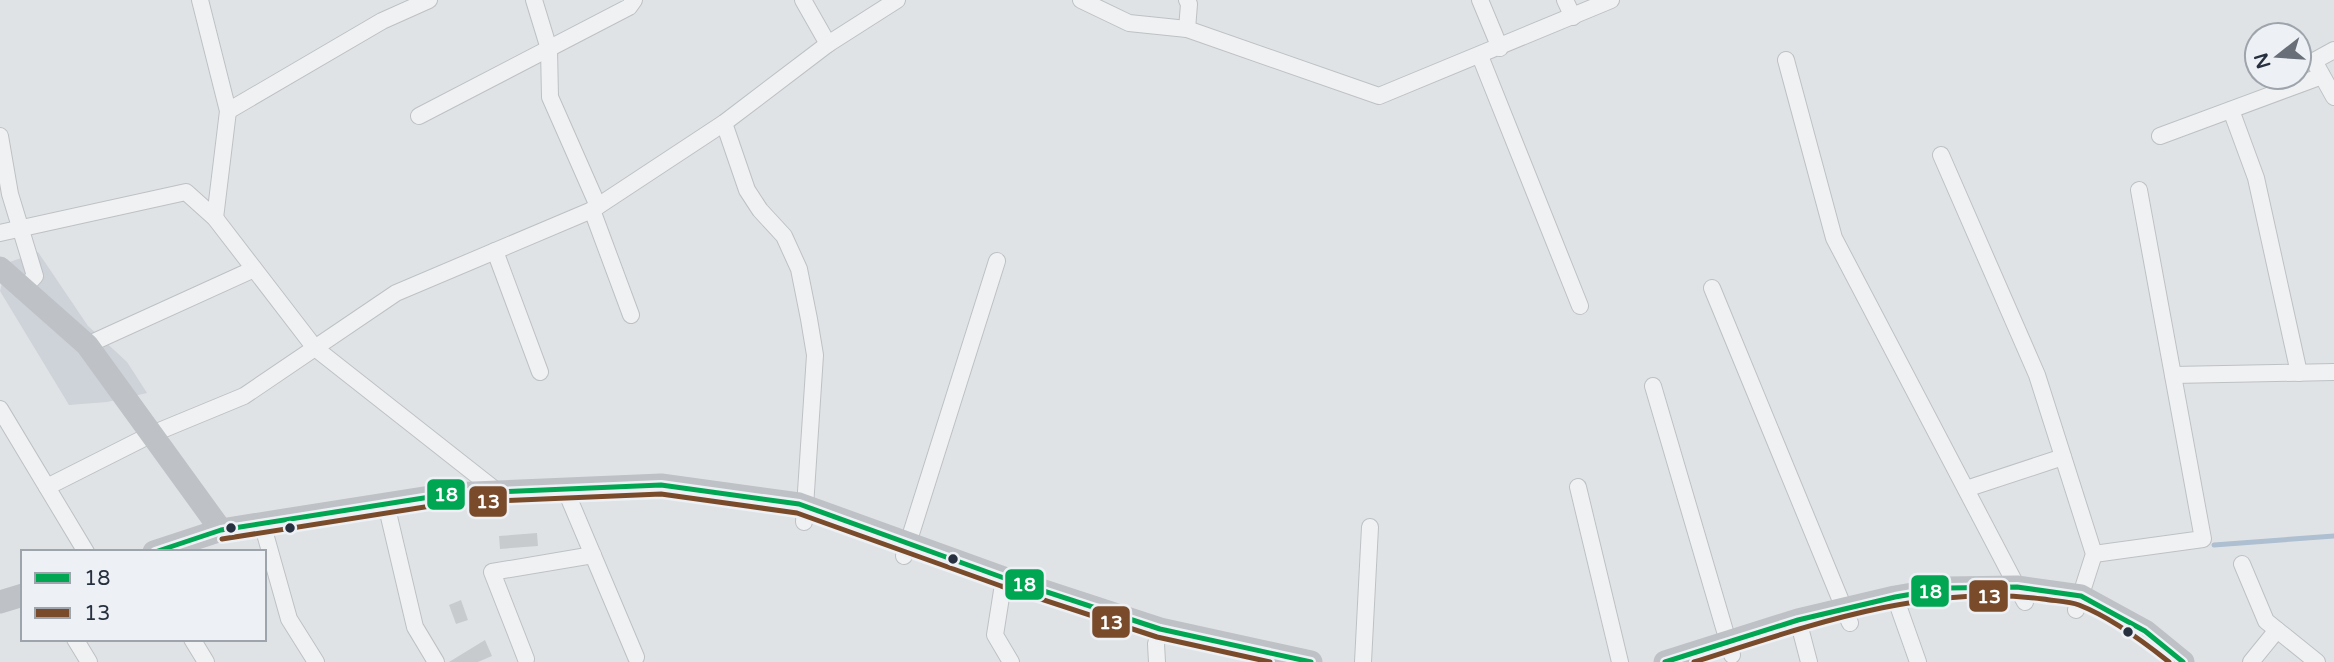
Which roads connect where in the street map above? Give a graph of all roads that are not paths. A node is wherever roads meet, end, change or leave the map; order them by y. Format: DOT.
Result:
graph roads {
  1 [pos="200,0"];
  2 [pos="429,0"];
  3 [pos="534,0"];
  4 [pos="634,0"];
  5 [pos="803,0"];
  6 [pos="897,0"];
  7 [pos="1081,0"];
  8 [pos="1187,0"];
  9 [pos="1480,0"];
  10 [pos="1565,0"];
  11 [pos="1611,0"];
  12 [pos="1573,17"];
  13 [pos="1187,29"];
  14 [pos="828,44"];
  15 [pos="1500,48"];
  16 [pos="549,49"];
  17 [pos="2334,50"];
  18 [pos="1480,55"];
  19 [pos="1786,60"];
  20 [pos="2322,76"];
  21 [pos="2334,97"];
  22 [pos="2231,110"];
  23 [pos="228,111"];
  24 [pos="419,116"];
  25 [pos="724,123"];
  26 [pos="0,136"];
  27 [pos="2160,136"];
  28 [pos="1941,155"];
  29 [pos="2140,190"];
  30 [pos="595,208"];
  31 [pos="215,218"];
  32 [pos="20,229"];
  33 [pos="0,233"];
  34 [pos="495,251"];
  35 [pos="997,261"];
  36 [pos="0,268"];
  37 [pos="254,269"];
  38 [pos="24,288"];
  39 [pos="1712,288"];
  40 [pos="1580,306"];
  41 [pos="631,315"];
  42 [pos="87,345"];
  43 [pos="316,348"];
  44 [pos="540,372"];
  45 [pos="2334,372"];
  46 [pos="2299,373"];
  47 [pos="2173,375"];
  48 [pos="1653,386"];
  49 [pos="0,409"];
  50 [pos="152,434"];
  51 [pos="2063,457"];
  52 [pos="47,487"];
  53 [pos="1578,487"];
  54 [pos="1966,489"];
  55 [pos="498,492"];
  56 [pos="568,496"];
  57 [pos="387,511"];
  58 [pos="804,514"];
  59 [pos="1370,527"];
  60 [pos="264,531"];
  61 [pos="226,537"];
  62 [pos="85,550"];
  63 [pos="164,550"];
  64 [pos="209,550"];
  65 [pos="906,550"];
  66 [pos="2094,554"];
  67 [pos="593,555"];
  68 [pos="2242,564"];
  69 [pos="1003,584"];
  70 [pos="21,595"];
  71 [pos="2021,595"];
  72 [pos="0,602"];
  73 [pos="2079,603"];
  74 [pos="1898,604"];
  75 [pos="21,611"];
  76 [pos="1847,616"];
  77 [pos="0,618"];
  78 [pos="1800,627"];
  79 [pos="2277,630"];
  80 [pos="76,641"];
  81 [pos="193,641"];
  82 [pos="1158,645"];
  83 [pos="1730,649"];
  84 [pos="636,657"];
  85 [pos="526,659"];
  86 [pos="89,662"];
  87 [pos="206,662"];
  88 [pos="316,662"];
  89 [pos="436,662"];
  90 [pos="1011,662"];
  91 [pos="1237,662"];
  92 [pos="1311,662"];
  93 [pos="1363,662"];
  94 [pos="1620,662"];
  95 [pos="1665,662"];
  96 [pos="1708,662"];
  97 [pos="1810,662"];
  98 [pos="1918,662"];
  99 [pos="2160,662"];
  100 [pos="2183,662"];
  101 [pos="2251,662"];
  102 [pos="2317,662"];
  1 -- 23 [label="street"];
  2 -- 23 [label="street"];
  3 -- 16 [label="street"];
  4 -- 16 [label="street"];
  5 -- 14 [label="street"];
  6 -- 14 [label="street"];
  7 -- 13 [label="street"];
  8 -- 13 [label="street"];
  9 -- 15 [label="street"];
  10 -- 12 [label="street"];
  11 -- 12 [label="street"];
  12 -- 15 [label="street"];
  13 -- 18 [label="street"];
  14 -- 25 [label="street"];
  15 -- 18 [label="street"];
  16 -- 24 [label="street"];
  16 -- 30 [label="street"];
  17 -- 20 [label="street"];
  18 -- 40 [label="street"];
  19 -- 54 [label="street"];
  20 -- 21 [label="street"];
  20 -- 22 [label="street"];
  22 -- 27 [label="street"];
  22 -- 46 [label="street"];
  23 -- 31 [label="street"];
  25 -- 30 [label="street"];
  25 -- 58 [label="street"];
  26 -- 32 [label="street"];
  28 -- 51 [label="street"];
  29 -- 47 [label="street"];
  30 -- 34 [label="street"];
  30 -- 41 [label="street"];
  31 -- 32 [label="street"];
  31 -- 37 [label="street"];
  32 -- 33 [label="street"];
  32 -- 38 [label="street"];
  34 -- 43 [label="street"];
  34 -- 44 [label="street"];
  35 -- 65 [label="street"];
  36 -- 38 [label="main road"];
  37 -- 42 [label="street"];
  37 -- 43 [label="street"];
  38 -- 42 [label="main road"];
  39 -- 76 [label="street"];
  42 -- 50 [label="main road"];
  43 -- 50 [label="street"];
  43 -- 55 [label="street"];
  45 -- 46 [label="street"];
  46 -- 47 [label="street"];
  47 -- 66 [label="street"];
  48 -- 83 [label="street"];
  49 -- 52 [label="street"];
  50 -- 52 [label="street"];
  50 -- 61 [label="main road"];
  51 -- 54 [label="street"];
  51 -- 66 [label="street"];
  52 -- 62 [label="street"];
  53 -- 94 [label="street"];
  54 -- 71 [label="street"];
  55 -- 56 [label="main road"];
  55 -- 57 [label="main road"];
  56 -- 57 [label="main road"];
  56 -- 58 [label="main road"];
  56 -- 67 [label="street"];
  57 -- 60 [label="main road"];
  57 -- 89 [label="street"];
  58 -- 65 [label="main road"];
  59 -- 93 [label="street"];
  60 -- 61 [label="main road"];
  60 -- 88 [label="street"];
  61 -- 63 [label="main road"];
  61 -- 64 [label="main road"];
  65 -- 69 [label="main road"];
  66 -- 73 [label="street"];
  67 -- 84 [label="street"];
  67 -- 85 [label="street"];
  68 -- 79 [label="street"];
  69 -- 82 [label="main road"];
  69 -- 90 [label="street"];
  70 -- 72 [label="main road"];
  71 -- 73 [label="main road"];
  71 -- 74 [label="main road"];
  73 -- 99 [label="main road"];
  73 -- 100 [label="main road"];
  74 -- 76 [label="main road"];
  74 -- 98 [label="street"];
  75 -- 77 [label="main road"];
  76 -- 78 [label="main road"];
  78 -- 83 [label="main road"];
  78 -- 97 [label="street"];
  79 -- 101 [label="street"];
  79 -- 102 [label="street"];
  80 -- 86 [label="street"];
  81 -- 87 [label="street"];
  82 -- 91 [label="main road"];
  82 -- 92 [label="main road"];
  83 -- 95 [label="main road"];
  83 -- 96 [label="main road"];
}
